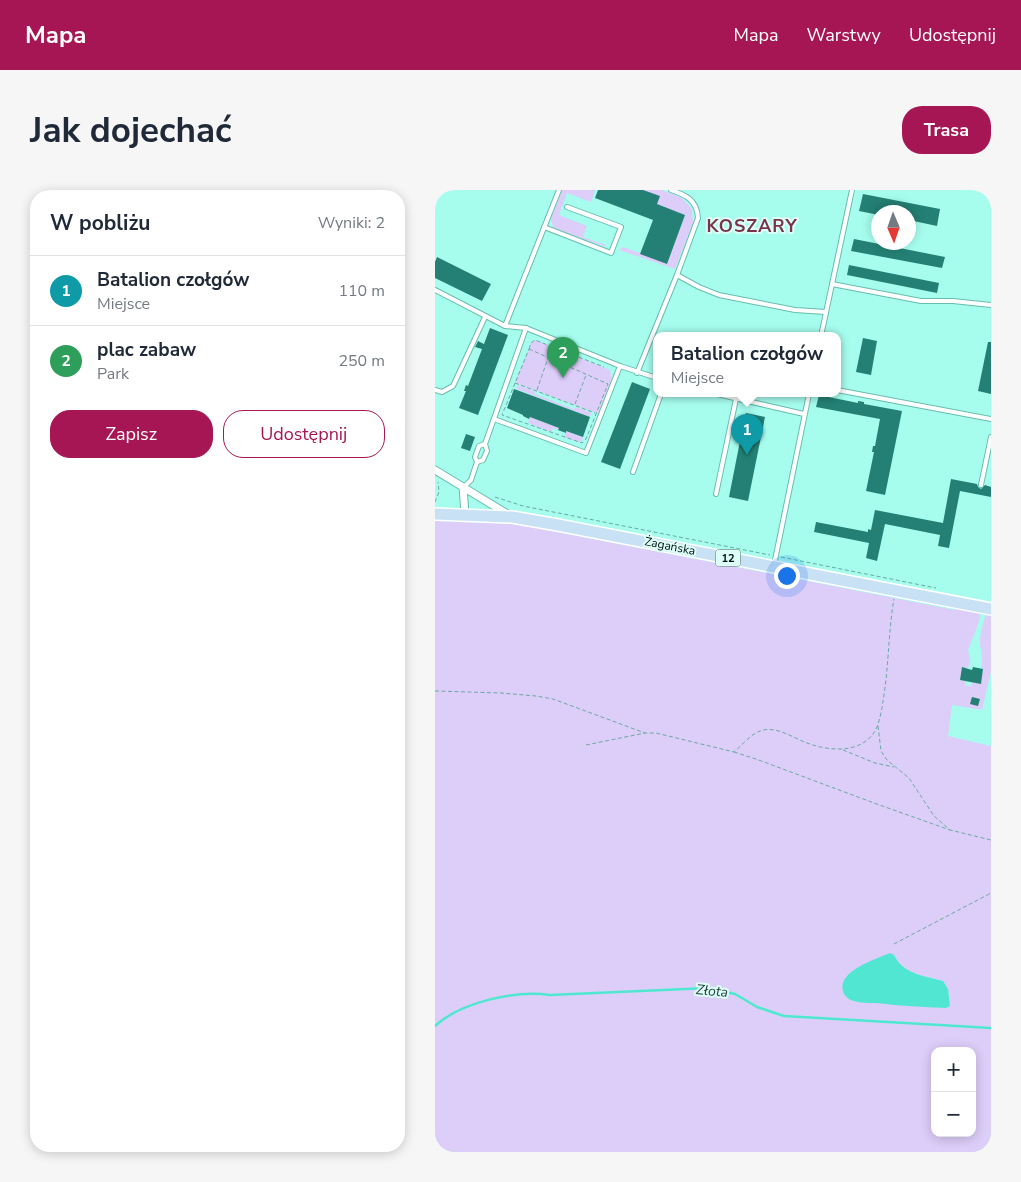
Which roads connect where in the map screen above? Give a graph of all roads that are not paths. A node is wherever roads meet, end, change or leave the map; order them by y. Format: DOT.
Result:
graph roads {
  1 [pos="559,190"];
  2 [pos="671,190"];
  3 [pos="851,190"];
  4 [pos="567,206"];
  5 [pos="544,228"];
  6 [pos="677,275"];
  7 [pos="832,284"];
  8 [pos="435,290"];
  9 [pos="991,306"];
  10 [pos="826,312"];
  11 [pos="485,317"];
  12 [pos="505,326"];
  13 [pos="526,328"];
  14 [pos="653,332"];
  15 [pos="822,332"];
  16 [pos="653,333"];
  17 [pos="619,366"];
  18 [pos="637,372"];
  19 [pos="653,377"];
  20 [pos="435,390"];
  21 [pos="841,391"];
  22 [pos="660,397"];
  23 [pos="728,397"];
  24 [pos="808,397"];
  25 [pos="736,399"];
  26 [pos="805,414"];
  27 [pos="495,419"];
  28 [pos="991,419"];
  29 [pos="991,437"];
  30 [pos="485,444"];
  31 [pos="477,462"];
  32 [pos="435,470"];
  33 [pos="633,472"];
  34 [pos="981,485"];
  35 [pos="463,487"];
  36 [pos="716,494"];
  37 [pos="435,514"];
  38 [pos="465,514"];
  39 [pos="512,517"];
  40 [pos="775,562"];
  41 [pos="991,610"];
  1 -- 5 [label="lane"];
  2 -- 6 [label="lane"];
  3 -- 7 [label="lane"];
  4 -- 5 [label="lane"];
  5 -- 12 [label="lane"];
  6 -- 10 [label="lane"];
  6 -- 14 [label="lane"];
  7 -- 9 [label="lane"];
  7 -- 10 [label="lane"];
  8 -- 11 [label="lane"];
  10 -- 15 [label="lane"];
  11 -- 12 [label="lane"];
  11 -- 20 [label="lane"];
  12 -- 13 [label="lane"];
  13 -- 17 [label="lane"];
  13 -- 27 [label="lane"];
  16 -- 18 [label="lane"];
  17 -- 18 [label="lane"];
  17 -- 27 [label="lane"];
  18 -- 19 [label="lane"];
  21 -- 28 [label="lane"];
  22 -- 33 [label="lane"];
  23 -- 25 [label="lane"];
  24 -- 26 [label="lane"];
  25 -- 26 [label="lane"];
  25 -- 36 [label="lane"];
  26 -- 40 [label="lane"];
  27 -- 30 [label="lane"];
  29 -- 34 [label="lane"];
  30 -- 31 [label="lane"];
  30 -- 31 [label="lane"];
  31 -- 35 [label="lane"];
  32 -- 35 [label="street"];
  35 -- 38 [label="street"];
  35 -- 39 [label="street"];
  37 -- 38 [label="main road, Żagańska / 12"];
  38 -- 39 [label="main road, Żagańska / 12"];
  39 -- 40 [label="main road, Żagańska / 12"];
  40 -- 41 [label="main road, Żagańska / 12"];
}
